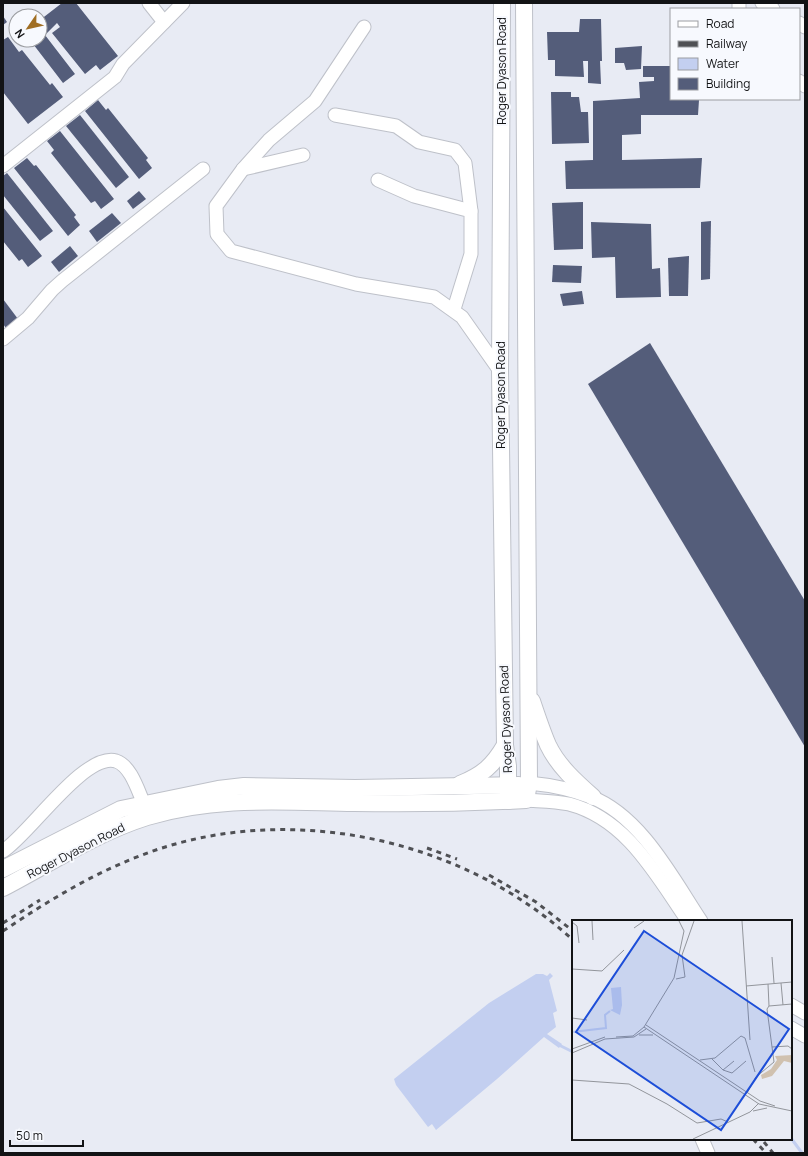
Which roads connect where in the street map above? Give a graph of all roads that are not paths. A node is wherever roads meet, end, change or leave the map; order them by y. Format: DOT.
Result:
graph roads {
  1 [pos="149,3"];
  2 [pos="183,3"];
  3 [pos="502,3"];
  4 [pos="524,3"];
  5 [pos="762,3"];
  6 [pos="771,8"];
  7 [pos="164,22"];
  8 [pos="364,27"];
  9 [pos="335,115"];
  10 [pos="303,155"];
  11 [pos="3,166"];
  12 [pos="203,169"];
  13 [pos="243,169"];
  14 [pos="378,180"];
  15 [pos="471,211"];
  16 [pos="454,309"];
  17 [pos="3,339"];
  18 [pos="500,371"];
  19 [pos="528,690"];
  20 [pos="505,745"];
  21 [pos="529,783"];
  22 [pos="453,786"];
  23 [pos="508,793"];
  24 [pos="593,797"];
  25 [pos="526,800"];
  26 [pos="145,810"];
  27 [pos="3,851"];
  28 [pos="3,869"];
  29 [pos="3,888"];
  30 [pos="687,920"];
  31 [pos="700,920"];
  32 [pos="792,1006"];
  33 [pos="805,1013"];
  34 [pos="792,1029"];
  35 [pos="805,1036"];
  36 [pos="702,1140"];
  37 [pos="708,1153"];
  1 -- 7 [label="street"];
  2 -- 7 [label="street"];
  3 -- 18 [label="main road, Roger Dyason Road"];
  4 -- 19 [label="main road, Roger Dyason Road"];
  5 -- 6 [label="street"];
  7 -- 11 [label="street"];
  8 -- 13 [label="street"];
  9 -- 15 [label="street"];
  10 -- 13 [label="street"];
  12 -- 17 [label="street"];
  13 -- 16 [label="street"];
  14 -- 15 [label="street"];
  15 -- 16 [label="street"];
  16 -- 18 [label="street"];
  18 -- 20 [label="main road, Roger Dyason Road"];
  19 -- 21 [label="main road, Roger Dyason Road"];
  19 -- 24 [label="main road"];
  20 -- 22 [label="main road"];
  20 -- 23 [label="main road, Roger Dyason Road"];
  21 -- 23 [label="main road, Roger Dyason Road"];
  21 -- 24 [label="street"];
  21 -- 25 [label="main road, Roger Dyason Road"];
  22 -- 23 [label="main road, Roger Dyason Road"];
  22 -- 26 [label="main road, Roger Dyason Road"];
  23 -- 25 [label="main road, Roger Dyason Road"];
  23 -- 26 [label="main road, Roger Dyason Road"];
  24 -- 31 [label="street"];
  25 -- 30 [label="street"];
  26 -- 27 [label="street"];
  26 -- 28 [label="main road, Roger Dyason Road"];
  26 -- 29 [label="main road, Roger Dyason Road"];
  32 -- 33 [label="street"];
  34 -- 35 [label="street"];
  36 -- 37 [label="street"];
}
